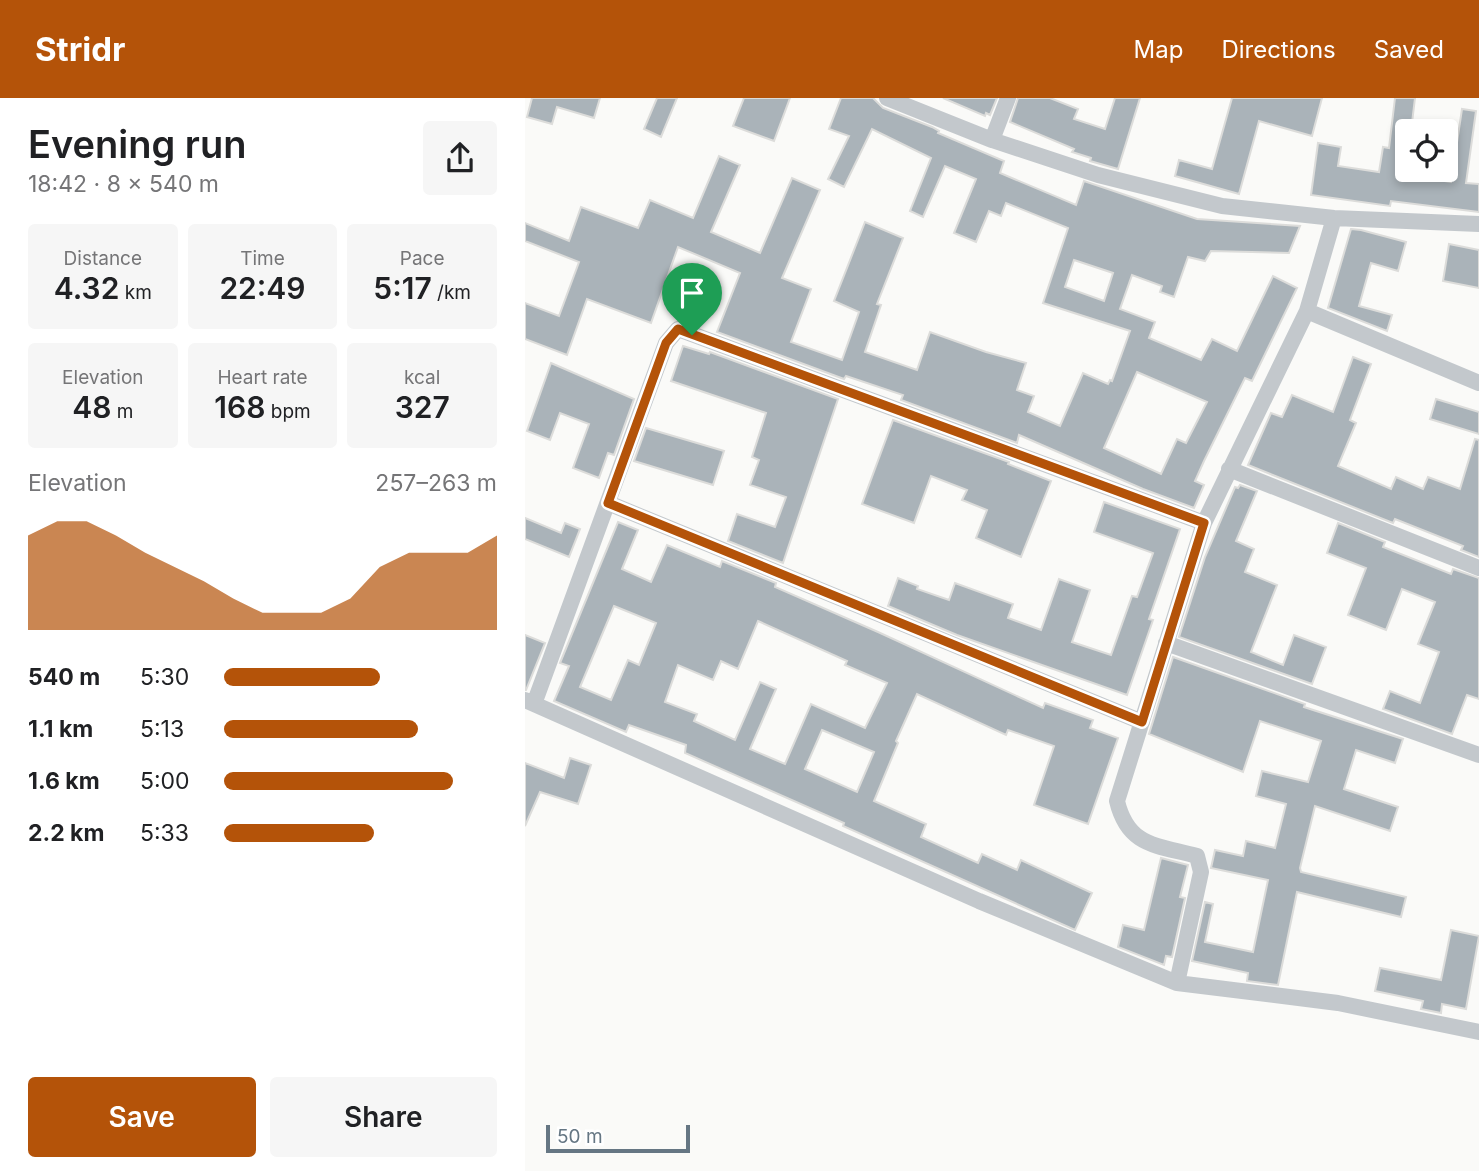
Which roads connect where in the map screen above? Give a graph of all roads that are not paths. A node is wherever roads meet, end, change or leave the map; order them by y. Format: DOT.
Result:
graph roads {
  1 [pos="887,98"];
  2 [pos="1008,98"];
  3 [pos="992,140"];
  4 [pos="1334,218"];
  5 [pos="1479,224"];
  6 [pos="1307,311"];
  7 [pos="1479,383"];
  8 [pos="1229,469"];
  9 [pos="608,503"];
  10 [pos="1204,523"];
  11 [pos="1479,568"];
  12 [pos="1166,643"];
  13 [pos="530,702"];
  14 [pos="1142,722"];
  15 [pos="1479,755"];
  16 [pos="1177,983"];
  17 [pos="1479,1032"];
  1 -- 3 [label="street"];
  2 -- 3 [label="street"];
  3 -- 4 [label="street"];
  4 -- 5 [label="street"];
  4 -- 6 [label="street"];
  6 -- 7 [label="street"];
  6 -- 8 [label="street"];
  8 -- 10 [label="street"];
  8 -- 11 [label="street"];
  9 -- 10 [label="street"];
  9 -- 13 [label="street"];
  9 -- 14 [label="street"];
  10 -- 12 [label="street"];
  12 -- 14 [label="street"];
  12 -- 15 [label="street"];
  13 -- 16 [label="street"];
  14 -- 16 [label="street"];
  16 -- 17 [label="street"];
}
